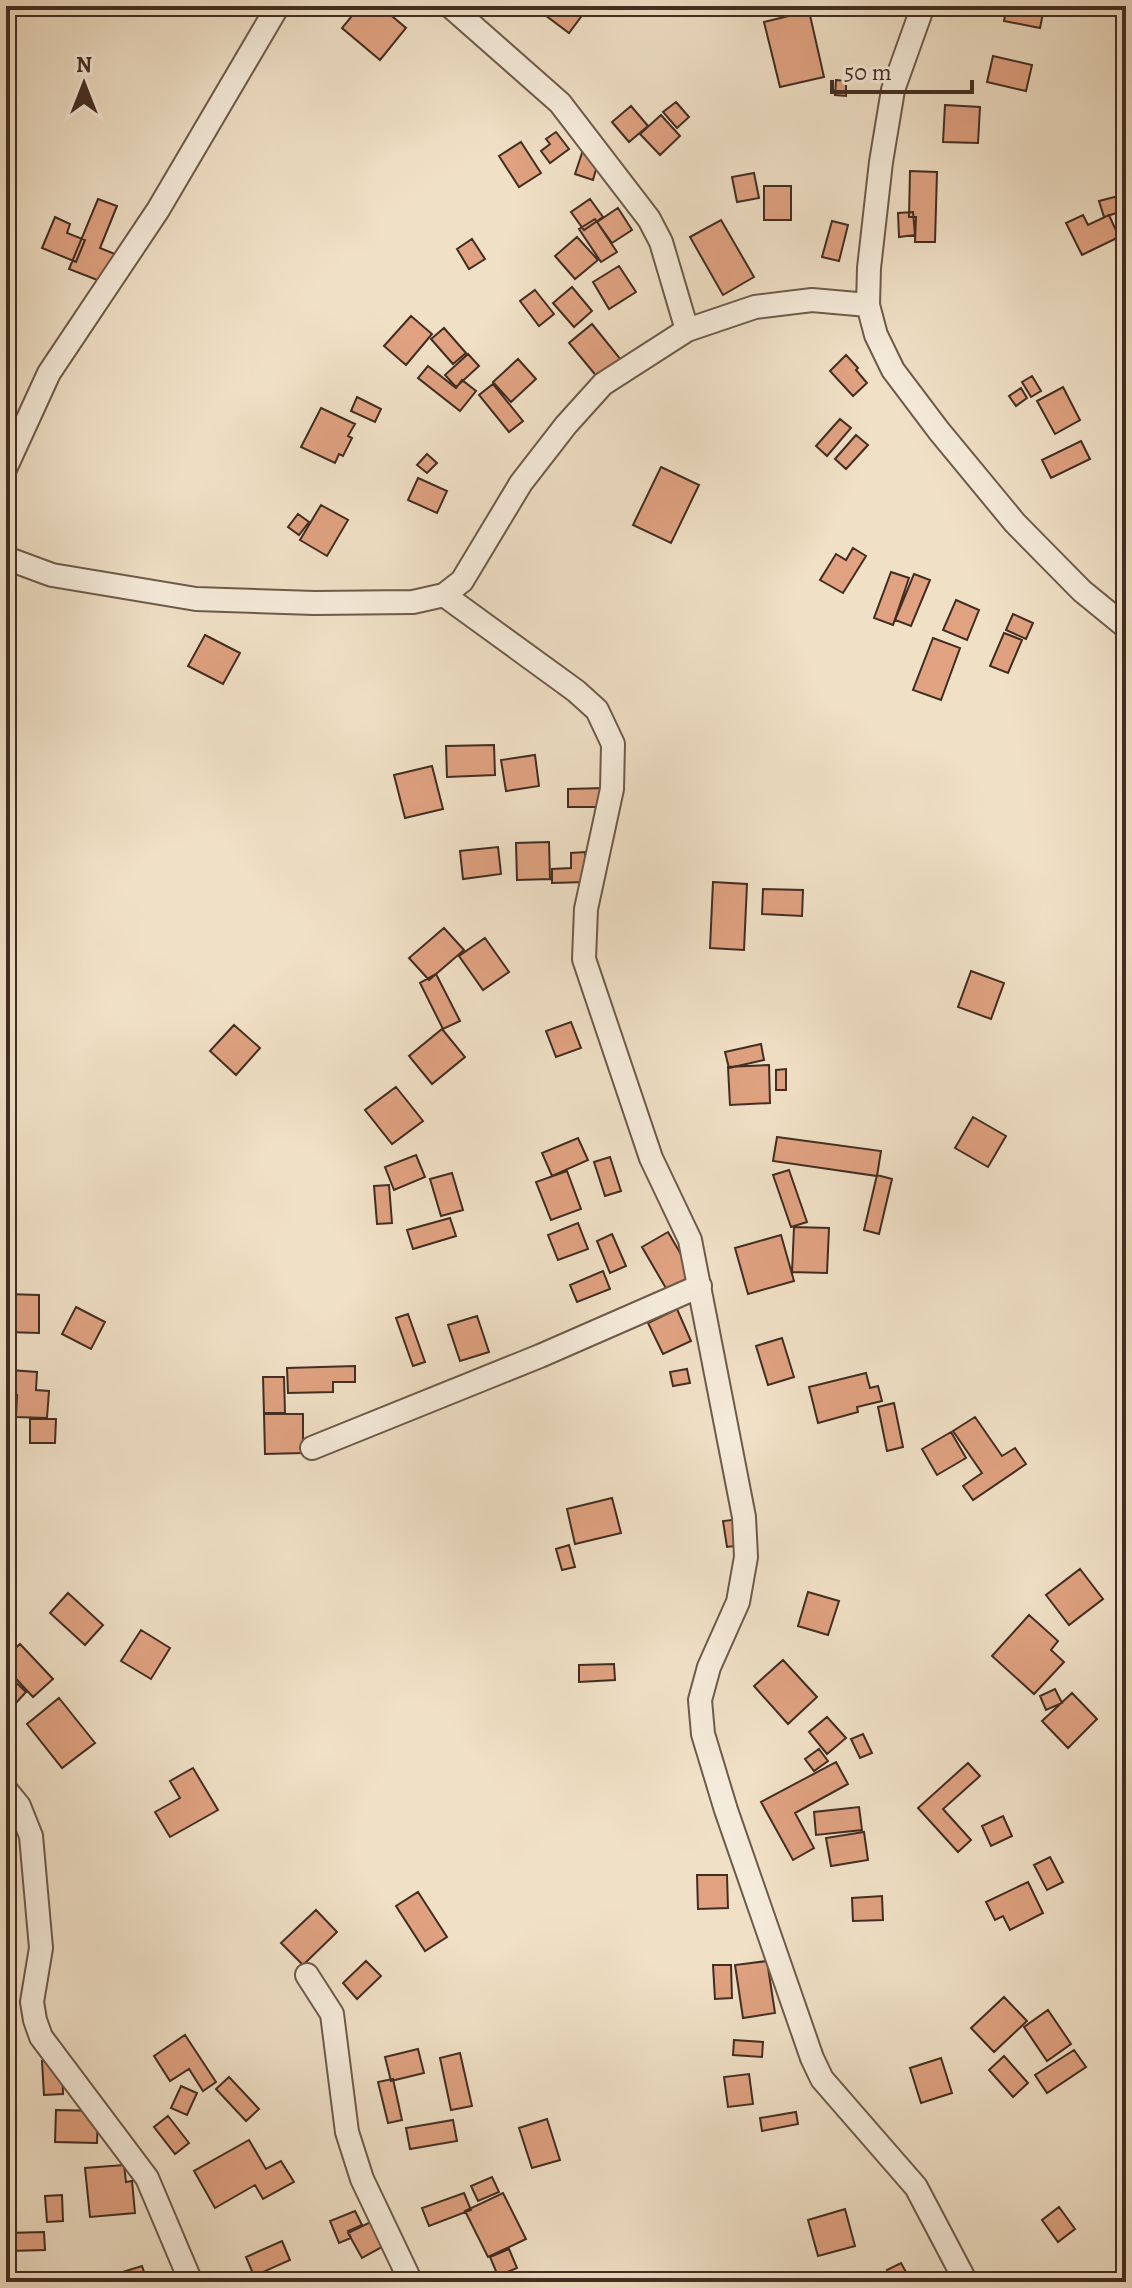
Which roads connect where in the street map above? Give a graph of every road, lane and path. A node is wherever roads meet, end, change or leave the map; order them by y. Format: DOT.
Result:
graph roads {
  1 [pos="278,6"];
  2 [pos="450,6"];
  3 [pos="923,6"];
  4 [pos="868,305"];
  5 [pos="687,330"];
  6 [pos="6,467"];
  7 [pos="6,558"];
  8 [pos="444,595"];
  9 [pos="1126,627"];
  10 [pos="700,1286"];
  11 [pos="312,1448"];
  12 [pos="6,1790"];
  13 [pos="307,1975"];
  14 [pos="191,2282"];
  15 [pos="411,2282"];
  16 [pos="966,2282"];
  1 -- 6 [label="street"];
  2 -- 5 [label="street"];
  3 -- 4 [label="street"];
  4 -- 5 [label="street"];
  4 -- 9 [label="street"];
  5 -- 8 [label="street"];
  7 -- 8 [label="street"];
  8 -- 10 [label="street"];
  10 -- 11 [label="street"];
  10 -- 16 [label="street"];
  12 -- 14 [label="street"];
  13 -- 15 [label="street"];
}
